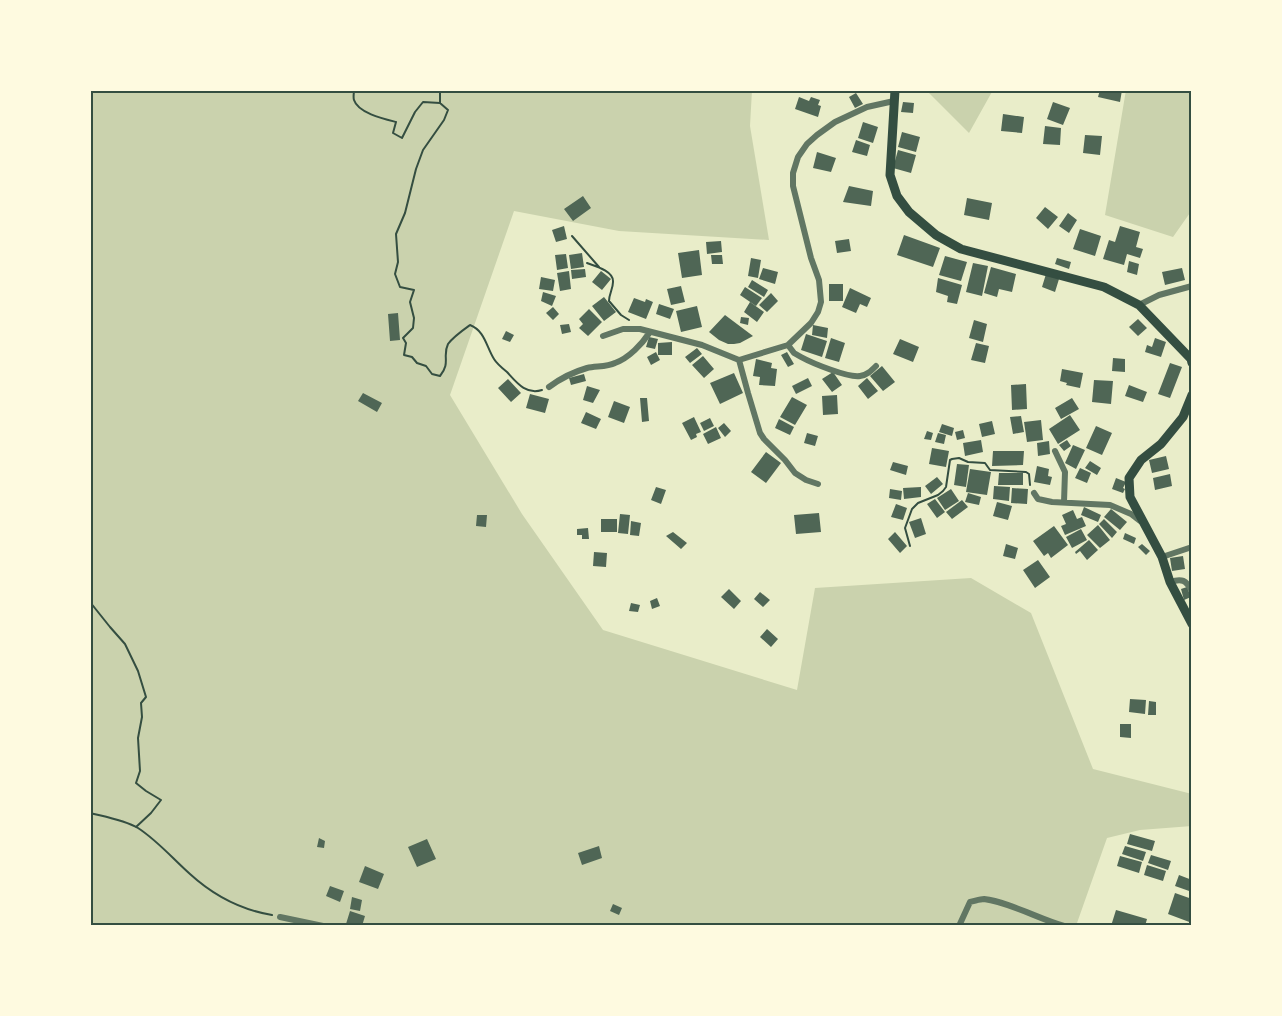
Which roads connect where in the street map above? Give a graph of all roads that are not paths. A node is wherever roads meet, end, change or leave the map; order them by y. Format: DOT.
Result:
graph roads {
  1 [pos="895,90"];
  2 [pos="894,101"];
  3 [pos="1192,286"];
  4 [pos="1139,305"];
  5 [pos="650,332"];
  6 [pos="603,336"];
  7 [pos="788,345"];
  8 [pos="739,360"];
  9 [pos="1192,363"];
  10 [pos="876,366"];
  11 [pos="549,387"];
  12 [pos="1192,395"];
  13 [pos="1054,451"];
  14 [pos="818,484"];
  15 [pos="1034,493"];
  16 [pos="1064,502"];
  17 [pos="1146,525"];
  18 [pos="1192,547"];
  19 [pos="1162,557"];
  20 [pos="1170,582"];
  21 [pos="1192,591"];
  22 [pos="1192,624"];
  23 [pos="280,917"];
  24 [pos="323,926"];
  25 [pos="959,926"];
  26 [pos="1064,926"];
  1 -- 2 [label="main road"];
  2 -- 4 [label="main road"];
  2 -- 7 [label="street"];
  3 -- 4 [label="street"];
  4 -- 9 [label="main road"];
  5 -- 6 [label="street"];
  5 -- 8 [label="street"];
  5 -- 11 [label="street"];
  7 -- 8 [label="street"];
  7 -- 10 [label="street"];
  8 -- 14 [label="street"];
  12 -- 17 [label="main road"];
  13 -- 16 [label="street"];
  15 -- 16 [label="street"];
  16 -- 17 [label="street"];
  17 -- 19 [label="main road"];
  18 -- 19 [label="street"];
  19 -- 20 [label="main road"];
  20 -- 21 [label="street"];
  20 -- 22 [label="main road"];
  23 -- 24 [label="street"];
  25 -- 26 [label="street"];
}
